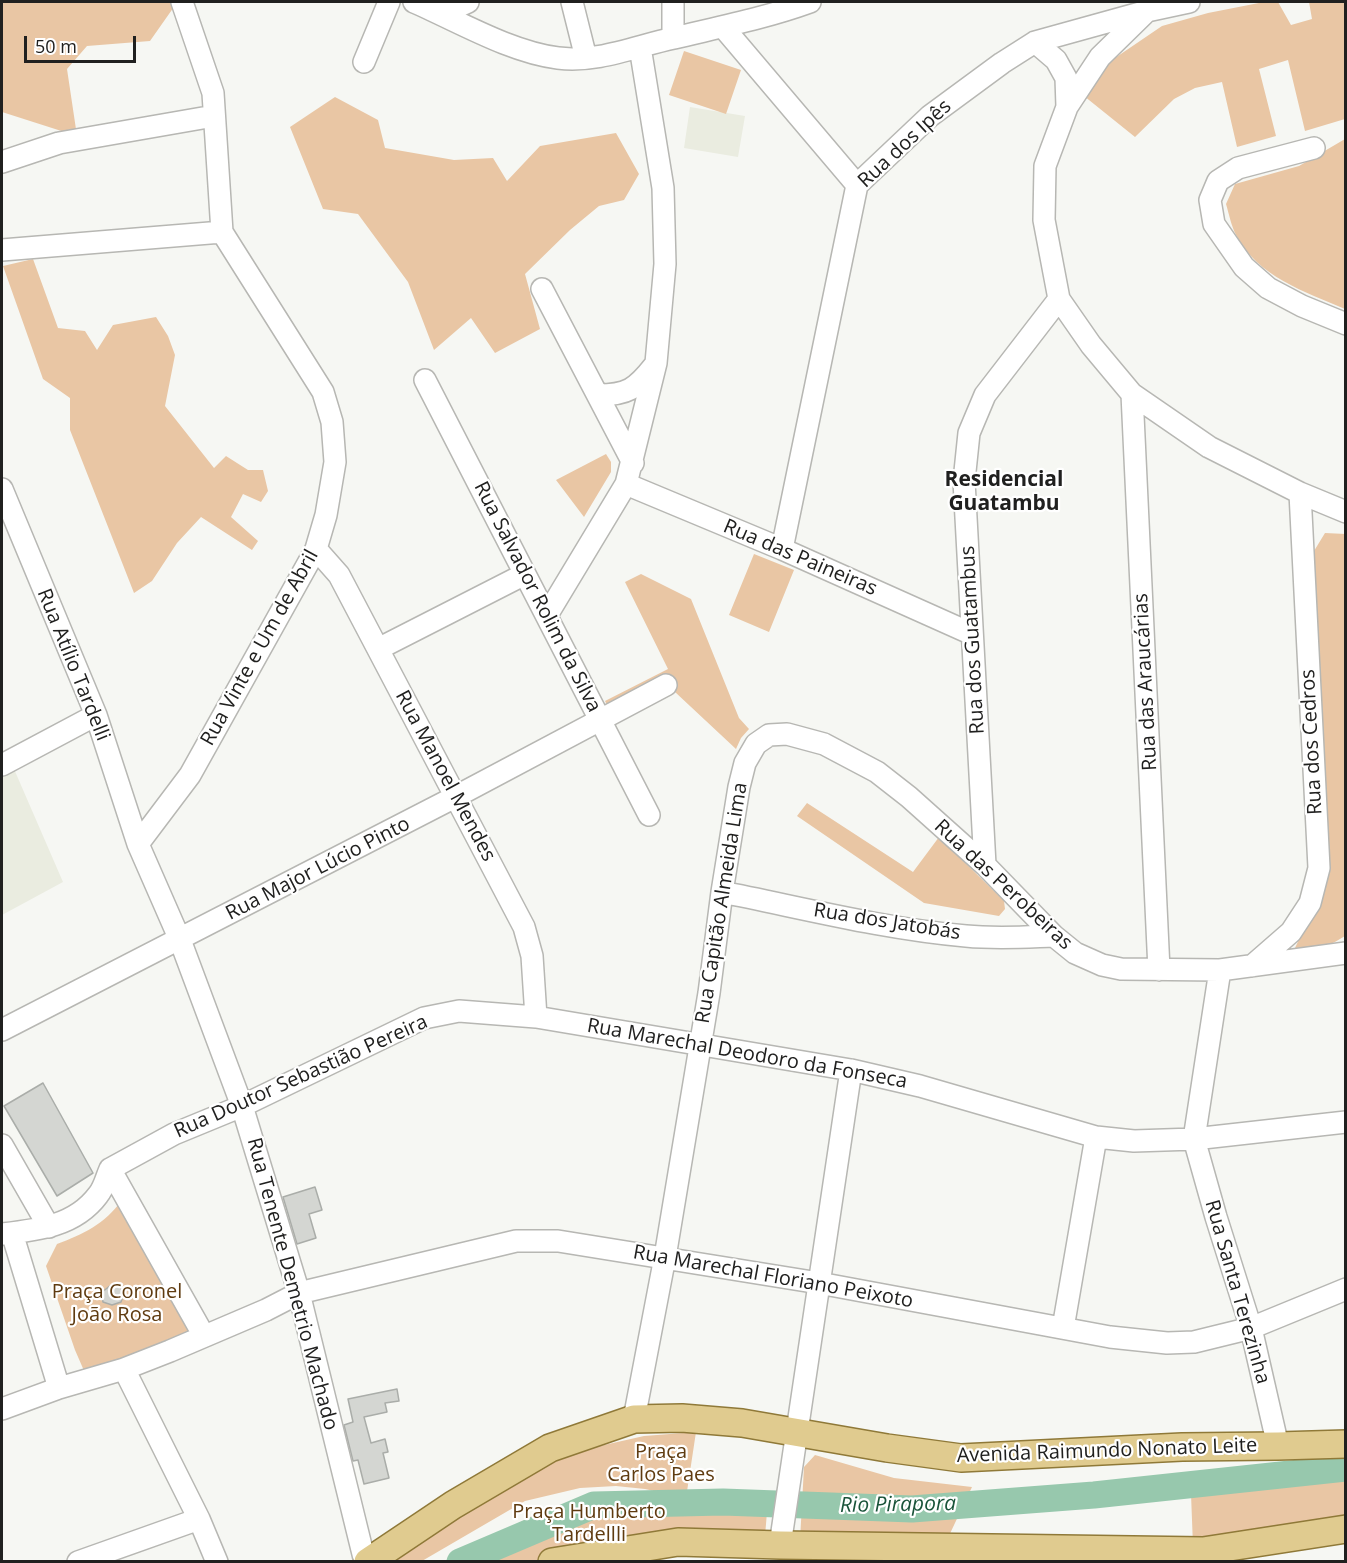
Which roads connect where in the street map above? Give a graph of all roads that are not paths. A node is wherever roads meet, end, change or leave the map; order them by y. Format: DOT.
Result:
graph roads {
  1 [pos="182,2"];
  2 [pos="389,2"];
  3 [pos="414,2"];
  4 [pos="468,2"];
  5 [pos="572,2"];
  6 [pos="673,2"];
  7 [pos="810,2"];
  8 [pos="1189,2"];
  9 [pos="1147,11"];
  10 [pos="442,14"];
  11 [pos="723,27"];
  12 [pos="673,38"];
  13 [pos="1035,42"];
  14 [pos="640,47"];
  15 [pos="586,58"];
  16 [pos="364,62"];
  17 [pos="1067,107"];
  18 [pos="214,116"];
  19 [pos="1314,148"];
  20 [pos="2,162"];
  21 [pos="856,185"];
  22 [pos="222,232"];
  23 [pos="2,250"];
  24 [pos="542,289"];
  25 [pos="1059,299"];
  26 [pos="1346,324"];
  27 [pos="656,363"];
  28 [pos="425,380"];
  29 [pos="1132,394"];
  30 [pos="598,395"];
  31 [pos="633,463"];
  32 [pos="626,484"];
  33 [pos="2,489"];
  34 [pos="1300,493"];
  35 [pos="1346,512"];
  36 [pos="316,549"];
  37 [pos="782,549"];
  38 [pos="525,574"];
  39 [pos="547,615"];
  40 [pos="972,634"];
  41 [pos="378,650"];
  42 [pos="666,686"];
  43 [pos="96,714"];
  44 [pos="601,721"];
  45 [pos="756,744"];
  46 [pos="2,765"];
  47 [pos="456,797"];
  48 [pos="649,815"];
  49 [pos="138,844"];
  50 [pos="985,865"];
  51 [pos="722,892"];
  52 [pos="1054,936"];
  53 [pos="180,940"];
  54 [pos="1346,953"];
  55 [pos="1252,967"];
  56 [pos="1160,970"];
  57 [pos="1220,970"];
  58 [pos="536,1017"];
  59 [pos="2,1029"];
  60 [pos="699,1044"];
  61 [pos="851,1070"];
  62 [pos="242,1106"];
  63 [pos="1346,1122"];
  64 [pos="1096,1137"];
  65 [pos="1194,1139"];
  66 [pos="2,1144"];
  67 [pos="110,1169"];
  68 [pos="49,1227"];
  69 [pos="7,1233"];
  70 [pos="665,1257"];
  71 [pos="819,1283"];
  72 [pos="1346,1289"];
  73 [pos="299,1293"];
  74 [pos="1063,1328"];
  75 [pos="1251,1328"];
  76 [pos="204,1336"];
  77 [pos="124,1369"];
  78 [pos="59,1388"];
  79 [pos="2,1409"];
  80 [pos="634,1419"];
  81 [pos="796,1432"];
  82 [pos="1346,1444"];
  83 [pos="1278,1446"];
  84 [pos="199,1519"];
  85 [pos="1346,1528"];
  86 [pos="781,1539"];
  87 [pos="1109,1555"];
  88 [pos="1174,1556"];
  89 [pos="1204,1556"];
  90 [pos="78,1562"];
  91 [pos="217,1562"];
  92 [pos="366,1562"];
  93 [pos="552,1562"];
  1 -- 18 [label="street, Rua Vinte e Um de Abril"];
  2 -- 16 [label="street"];
  3 -- 10 [label="street"];
  4 -- 10 [label="street"];
  5 -- 15 [label="street"];
  6 -- 12 [label="street"];
  7 -- 11 [label="street"];
  8 -- 9 [label="street, Rua dos Ipês"];
  9 -- 13 [label="street, Rua dos Ipês"];
  9 -- 17 [label="street"];
  10 -- 15 [label="street"];
  11 -- 12 [label="street"];
  11 -- 21 [label="street"];
  12 -- 14 [label="street"];
  13 -- 17 [label="street"];
  13 -- 21 [label="street, Rua dos Ipês"];
  14 -- 15 [label="street"];
  14 -- 27 [label="street"];
  17 -- 25 [label="street"];
  18 -- 20 [label="street"];
  18 -- 22 [label="street, Rua Vinte e Um de Abril"];
  19 -- 26 [label="street"];
  21 -- 37 [label="street, Rua dos Ipês"];
  22 -- 23 [label="street"];
  22 -- 36 [label="street, Rua Vinte e Um de Abril"];
  24 -- 30 [label="street"];
  25 -- 29 [label="street"];
  25 -- 40 [label="street, Rua dos Guatambus"];
  27 -- 30 [label="street"];
  27 -- 31 [label="street"];
  28 -- 38 [label="street, Rua Salvador Rolim da Silva"];
  29 -- 34 [label="street"];
  29 -- 56 [label="street, Rua das Araucárias"];
  30 -- 31 [label="street"];
  31 -- 32 [label="street"];
  32 -- 37 [label="street, Rua das Paineiras"];
  32 -- 39 [label="street"];
  33 -- 43 [label="street, Rua Atílio Tardelli"];
  34 -- 35 [label="street"];
  34 -- 55 [label="street, Rua dos Cedros"];
  36 -- 41 [label="street, Rua Manoel Mendes"];
  36 -- 49 [label="street, Rua Vinte e Um de Abril"];
  37 -- 40 [label="street, Rua das Paineiras"];
  38 -- 39 [label="street, Rua Salvador Rolim da Silva"];
  38 -- 41 [label="street"];
  39 -- 44 [label="street, Rua Salvador Rolim da Silva"];
  40 -- 50 [label="street, Rua dos Guatambus"];
  41 -- 47 [label="street, Rua Manoel Mendes"];
  42 -- 44 [label="street, Rua Major Lúcio Pinto"];
  43 -- 46 [label="street"];
  43 -- 49 [label="street, Rua Atílio Tardelli"];
  44 -- 47 [label="street, Rua Major Lúcio Pinto"];
  44 -- 48 [label="street, Rua Salvador Rolim da Silva"];
  45 -- 50 [label="street, Rua das Perobeiras"];
  45 -- 51 [label="street, Rua Capitão Almeida Lima"];
  47 -- 53 [label="street, Rua Major Lúcio Pinto"];
  47 -- 58 [label="street, Rua Manoel Mendes"];
  49 -- 53 [label="street, Rua Tenente Demetrio Machado"];
  50 -- 52 [label="street, Rua das Perobeiras"];
  51 -- 52 [label="street, Rua dos Jatobás"];
  51 -- 60 [label="street, Rua Capitão Almeida Lima"];
  52 -- 56 [label="street, Rua das Perobeiras"];
  53 -- 59 [label="street, Rua Major Lúcio Pinto"];
  53 -- 62 [label="street, Rua Tenente Demetrio Machado"];
  54 -- 55 [label="street, Rua das Perobeiras"];
  55 -- 57 [label="street, Rua das Perobeiras"];
  56 -- 57 [label="street, Rua das Perobeiras"];
  57 -- 65 [label="street"];
  58 -- 60 [label="street, Rua Marechal Deodoro da Fonseca"];
  58 -- 62 [label="street, Rua Doutor Sebastião Pereira"];
  60 -- 61 [label="street, Rua Marechal Deodoro da Fonseca"];
  60 -- 70 [label="street, Rua Capitão Almeida Lima"];
  61 -- 64 [label="street, Rua Marechal Deodoro da Fonseca"];
  61 -- 71 [label="street"];
  62 -- 67 [label="street, Rua Doutor Sebastião Pereira"];
  62 -- 73 [label="street, Rua Tenente Demetrio Machado"];
  63 -- 65 [label="street, Rua Marechal Deodoro da Fonseca"];
  64 -- 65 [label="street, Rua Marechal Deodoro da Fonseca"];
  64 -- 74 [label="street"];
  65 -- 75 [label="street, Rua Santa Terezinha"];
  66 -- 68 [label="street"];
  67 -- 68 [label="street"];
  67 -- 76 [label="street"];
  68 -- 69 [label="street"];
  69 -- 78 [label="street"];
  70 -- 71 [label="street, Rua Marechal Floriano Peixoto"];
  70 -- 73 [label="street, Rua Marechal Floriano Peixoto"];
  70 -- 80 [label="street, Rua Capitão Almeida Lima"];
  71 -- 74 [label="street, Rua Marechal Floriano Peixoto"];
  71 -- 81 [label="street"];
  72 -- 75 [label="street, Rua Marechal Floriano Peixoto"];
  73 -- 76 [label="street, Rua Marechal Floriano Peixoto"];
  73 -- 92 [label="street, Rua Tenente Demetrio Machado"];
  74 -- 75 [label="street, Rua Marechal Floriano Peixoto"];
  75 -- 83 [label="street, Rua Santa Terezinha"];
  76 -- 77 [label="street"];
  77 -- 78 [label="street"];
  77 -- 84 [label="street"];
  78 -- 79 [label="street"];
  80 -- 81 [label="main road, Avenida Raimundo Nonato Leite"];
  80 -- 92 [label="main road, Avenida Raimundo Nonato Leite"];
  81 -- 83 [label="main road, Avenida Raimundo Nonato Leite"];
  81 -- 86 [label="street"];
  82 -- 83 [label="main road, Avenida Raimundo Nonato Leite"];
  84 -- 90 [label="street"];
  84 -- 91 [label="street"];
  85 -- 89 [label="main road"];
  86 -- 87 [label="main road"];
  86 -- 93 [label="main road"];
  87 -- 88 [label="main road"];
  88 -- 89 [label="main road"];
}
